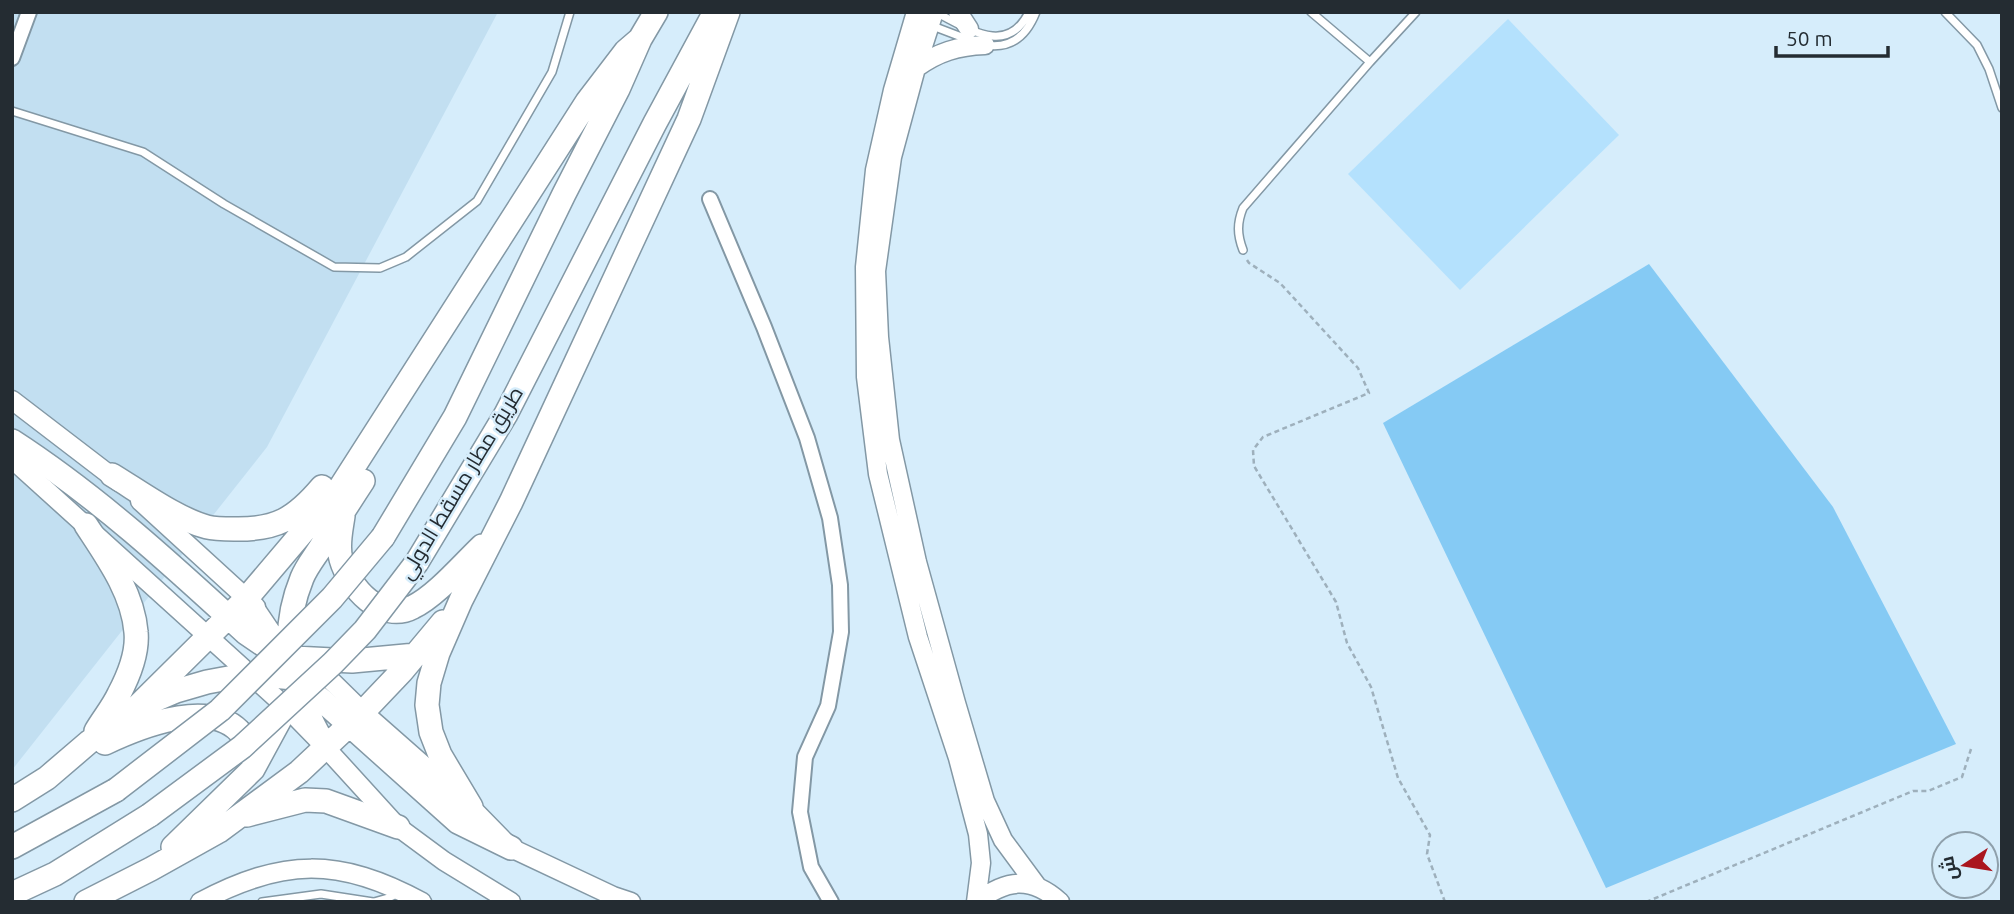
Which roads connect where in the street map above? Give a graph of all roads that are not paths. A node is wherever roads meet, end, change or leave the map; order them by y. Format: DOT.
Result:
graph roads {
  1 [pos="29,12"];
  2 [pos="570,12"];
  3 [pos="656,12"];
  4 [pos="715,12"];
  5 [pos="728,12"];
  6 [pos="958,12"];
  7 [pos="1029,12"];
  8 [pos="1036,12"];
  9 [pos="1311,12"];
  10 [pos="1416,12"];
  11 [pos="1945,12"];
  12 [pos="926,16"];
  13 [pos="969,29"];
  14 [pos="640,39"];
  15 [pos="985,45"];
  16 [pos="12,58"];
  17 [pos="1370,62"];
  18 [pos="916,68"];
  19 [pos="2002,108"];
  20 [pos="12,111"];
  21 [pos="710,199"];
  22 [pos="524,203"];
  23 [pos="1243,250"];
  24 [pos="12,400"];
  25 [pos="384,421"];
  26 [pos="12,441"];
  27 [pos="12,459"];
  28 [pos="112,475"];
  29 [pos="344,510"];
  30 [pos="86,525"];
  31 [pos="495,534"];
  32 [pos="246,599"];
  33 [pos="461,600"];
  34 [pos="229,617"];
  35 [pos="209,636"];
  36 [pos="416,655"];
  37 [pos="290,661"];
  38 [pos="250,674"];
  39 [pos="136,708"];
  40 [pos="286,708"];
  41 [pos="356,718"];
  42 [pos="89,742"];
  43 [pos="326,748"];
  44 [pos="72,757"];
  45 [pos="253,769"];
  46 [pos="12,800"];
  47 [pos="471,807"];
  48 [pos="237,818"];
  49 [pos="398,827"];
  50 [pos="12,847"];
  51 [pos="511,848"];
  52 [pos="151,869"];
  53 [pos="1037,886"];
  54 [pos="401,891"];
  55 [pos="12,894"];
  56 [pos="86,902"];
  57 [pos="200,902"];
  58 [pos="262,902"];
  59 [pos="374,902"];
  60 [pos="422,902"];
  61 [pos="511,902"];
  62 [pos="631,902"];
  63 [pos="831,902"];
  64 [pos="977,902"];
  65 [pos="1060,902"];
  1 -- 16 [label="street"];
  2 -- 20 [label="lane"];
  3 -- 14 [label="main road, طريق مطار مسقط الدولي"];
  4 -- 55 [label="main road, طريق مطار مسقط الدولي, bridge"];
  5 -- 31 [label="main road"];
  6 -- 13 [label="street"];
  7 -- 13 [label="lane"];
  8 -- 15 [label="lane"];
  9 -- 17 [label="lane"];
  10 -- 17 [label="lane"];
  11 -- 19 [label="lane"];
  12 -- 13 [label="lane"];
  12 -- 15 [label="lane"];
  12 -- 18 [label="street"];
  12 -- 64 [label="street"];
  14 -- 22 [label="main road"];
  14 -- 50 [label="main road, طريق مطار مسقط الدولي, bridge"];
  15 -- 18 [label="street"];
  17 -- 23 [label="lane"];
  18 -- 53 [label="street"];
  21 -- 63 [label="street"];
  22 -- 25 [label="main road"];
  22 -- 29 [label="main road"];
  24 -- 28 [label="street"];
  25 -- 28 [label="main road"];
  25 -- 32 [label="main road"];
  26 -- 34 [label="main road"];
  27 -- 30 [label="street"];
  28 -- 32 [label="street"];
  29 -- 31 [label="main road"];
  29 -- 37 [label="main road"];
  30 -- 35 [label="street"];
  30 -- 42 [label="main road"];
  31 -- 33 [label="main road"];
  32 -- 34 [label="main road"];
  32 -- 37 [label="main road"];
  33 -- 36 [label="main road"];
  33 -- 47 [label="main road"];
  34 -- 35 [label="main road"];
  34 -- 37 [label="main road"];
  35 -- 38 [label="street"];
  35 -- 39 [label="main road"];
  36 -- 37 [label="main road"];
  36 -- 41 [label="main road"];
  37 -- 38 [label="main road"];
  37 -- 40 [label="main road"];
  37 -- 41 [label="main road"];
  37 -- 43 [label="main road"];
  38 -- 39 [label="main road"];
  38 -- 40 [label="street"];
  39 -- 42 [label="main road"];
  40 -- 43 [label="street"];
  40 -- 45 [label="main road"];
  41 -- 43 [label="main road"];
  41 -- 47 [label="street"];
  41 -- 51 [label="main road"];
  42 -- 44 [label="main road"];
  43 -- 48 [label="main road"];
  43 -- 49 [label="street"];
  44 -- 45 [label="main road"];
  44 -- 46 [label="main road"];
  45 -- 52 [label="main road"];
  47 -- 51 [label="street"];
  48 -- 49 [label="main road"];
  48 -- 52 [label="main road"];
  49 -- 61 [label="street"];
  51 -- 62 [label="street"];
  52 -- 56 [label="main road"];
  53 -- 64 [label="street"];
  53 -- 65 [label="street"];
  54 -- 57 [label="street"];
  54 -- 59 [label="lane"];
  54 -- 60 [label="street"];
  58 -- 59 [label="lane"];
}
